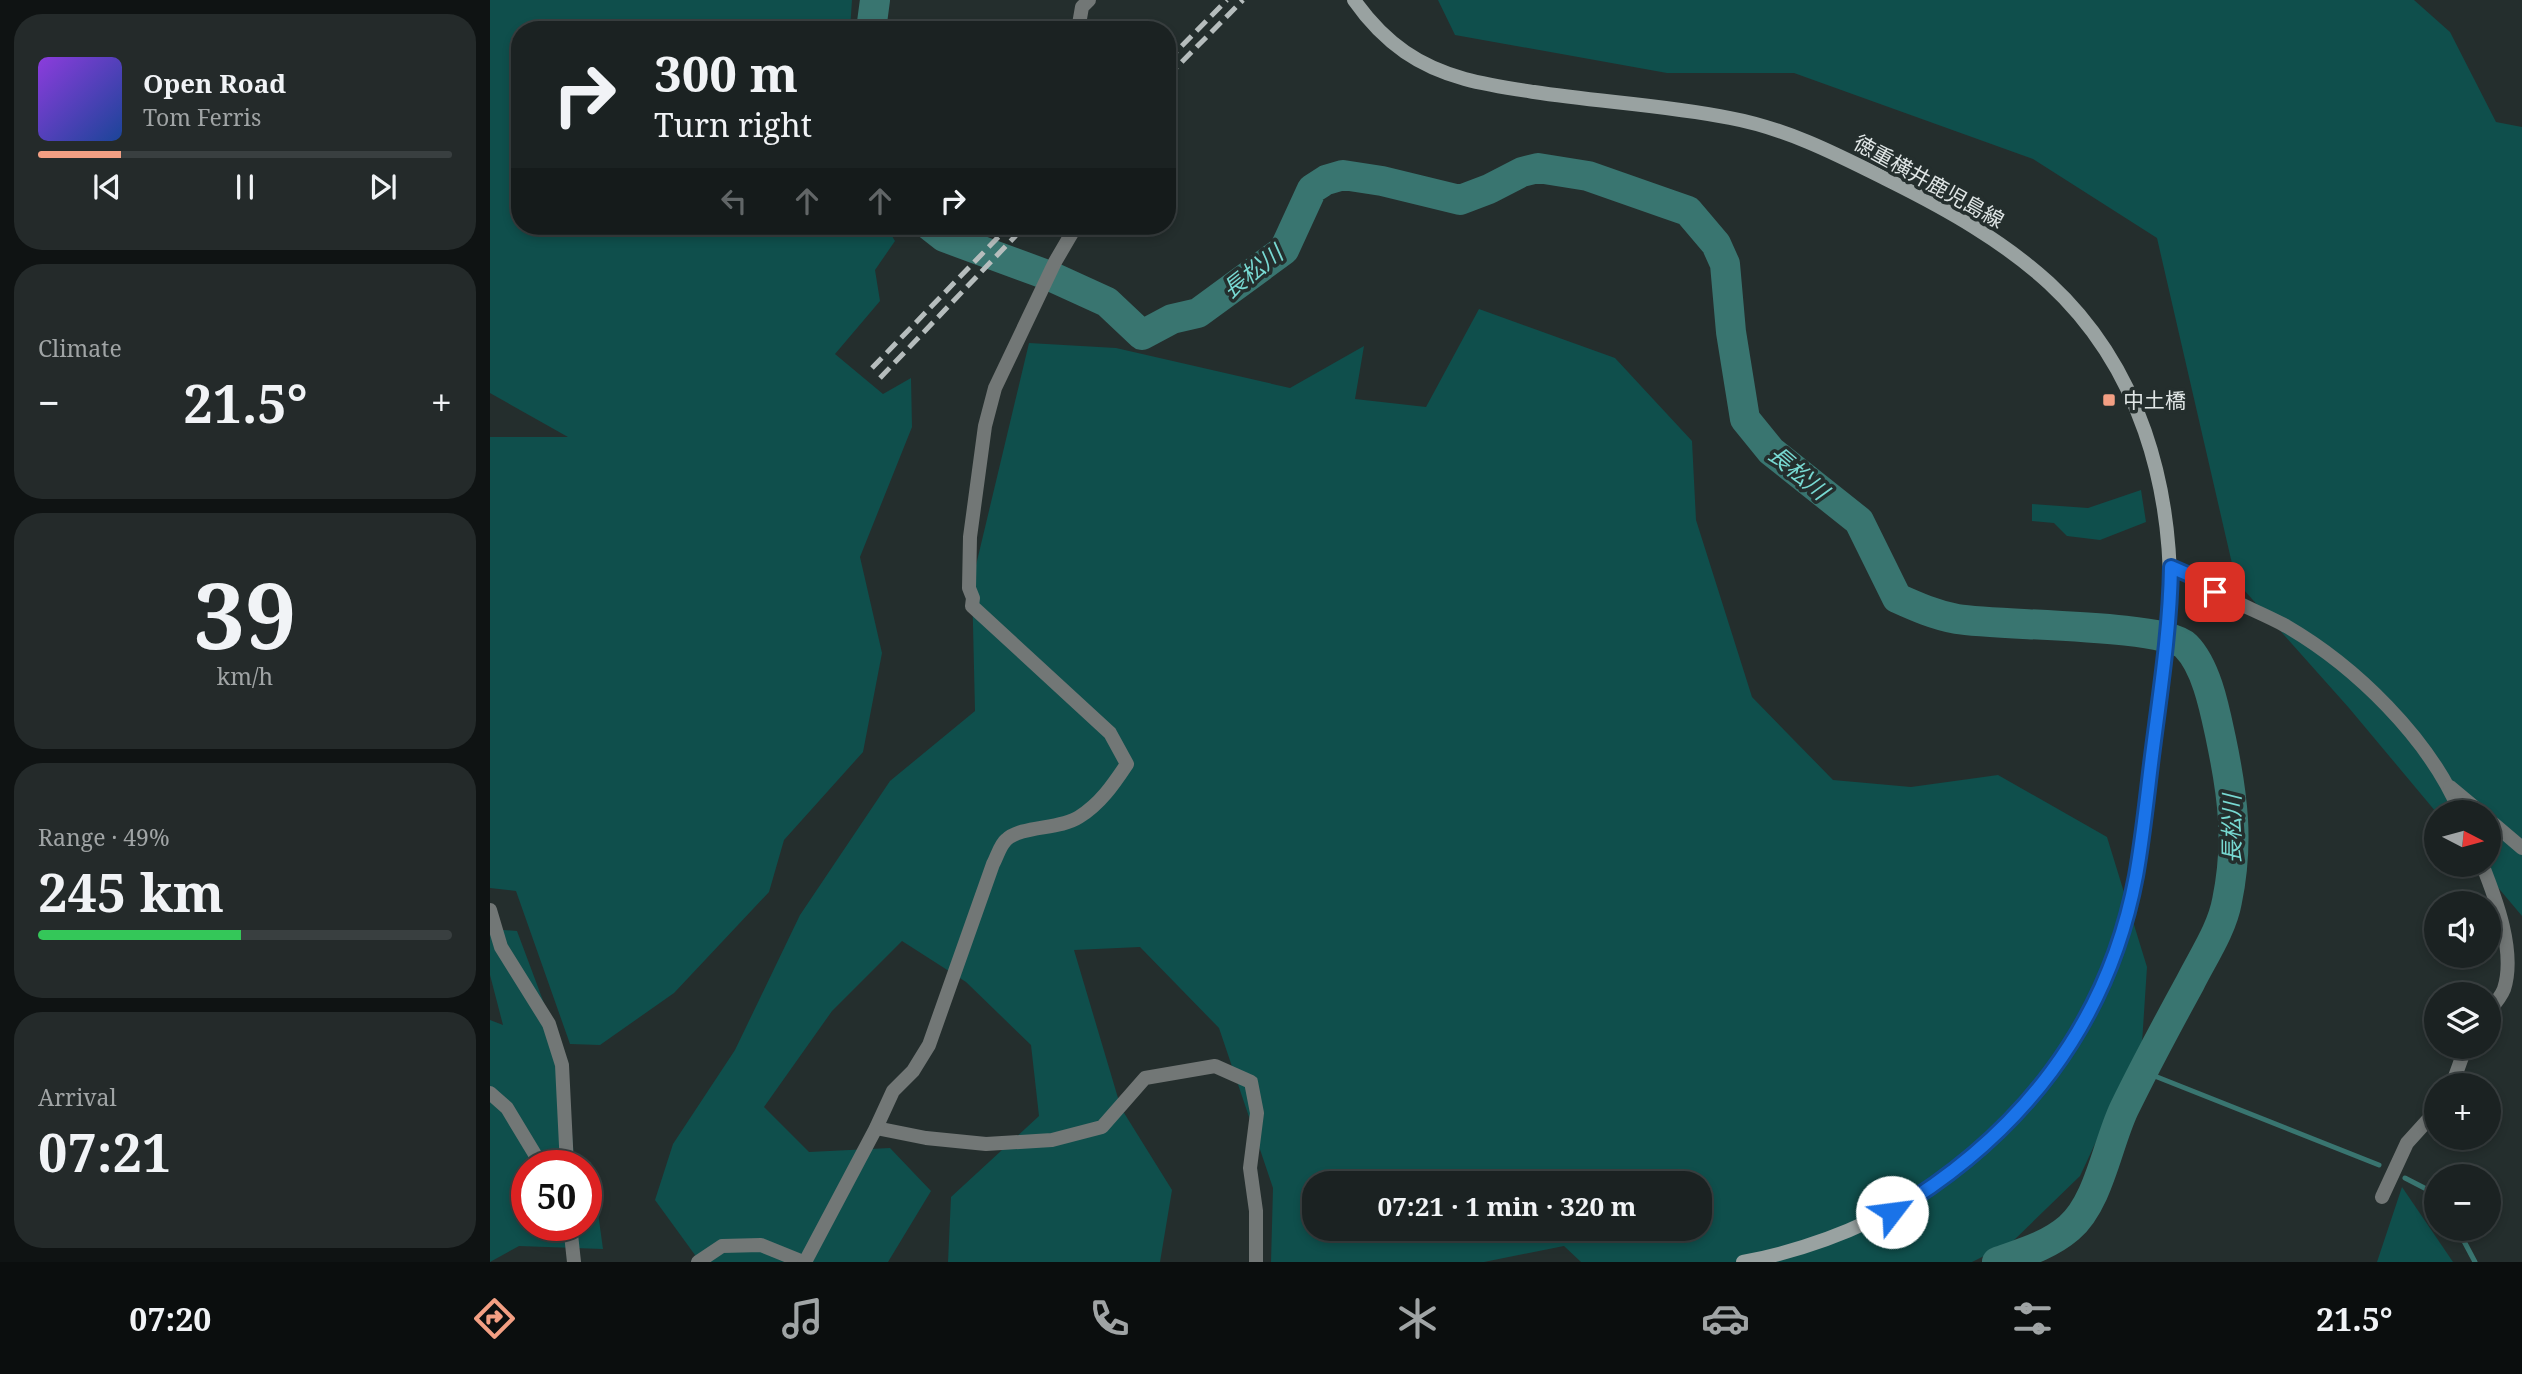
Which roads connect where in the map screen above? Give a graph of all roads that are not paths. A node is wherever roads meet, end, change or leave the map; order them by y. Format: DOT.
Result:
graph roads {
  1 [pos="1089,0"];
  2 [pos="1354,0"];
  3 [pos="1080,21"];
  4 [pos="1071,235"];
  5 [pos="2171,567"];
  6 [pos="2449,786"];
  7 [pos="2455,800"];
  8 [pos="2466,800"];
  9 [pos="2501,830"];
  10 [pos="2522,849"];
  11 [pos="2487,877"];
  12 [pos="490,910"];
  13 [pos="2501,995"];
  14 [pos="490,1093"];
  15 [pos="2424,1124"];
  16 [pos="876,1128"];
  17 [pos="532,1150"];
  18 [pos="566,1150"];
  19 [pos="2382,1197"];
  20 [pos="572,1241"];
  21 [pos="574,1262"];
  22 [pos="698,1262"];
  23 [pos="804,1262"];
  24 [pos="1256,1262"];
  25 [pos="1743,1262"];
  1 -- 3 [label="street"];
  2 -- 5 [label="main road, 徳重横井鹿児島線"];
  4 -- 16 [label="street"];
  5 -- 6 [label="street"];
  5 -- 25 [label="main road, 徳重横井鹿児島線"];
  6 -- 7 [label="street"];
  6 -- 8 [label="street"];
  9 -- 10 [label="street"];
  11 -- 13 [label="street"];
  12 -- 18 [label="street"];
  14 -- 17 [label="street"];
  15 -- 19 [label="street"];
  16 -- 23 [label="street"];
  16 -- 24 [label="street"];
  20 -- 21 [label="street"];
  22 -- 23 [label="street"];
}
